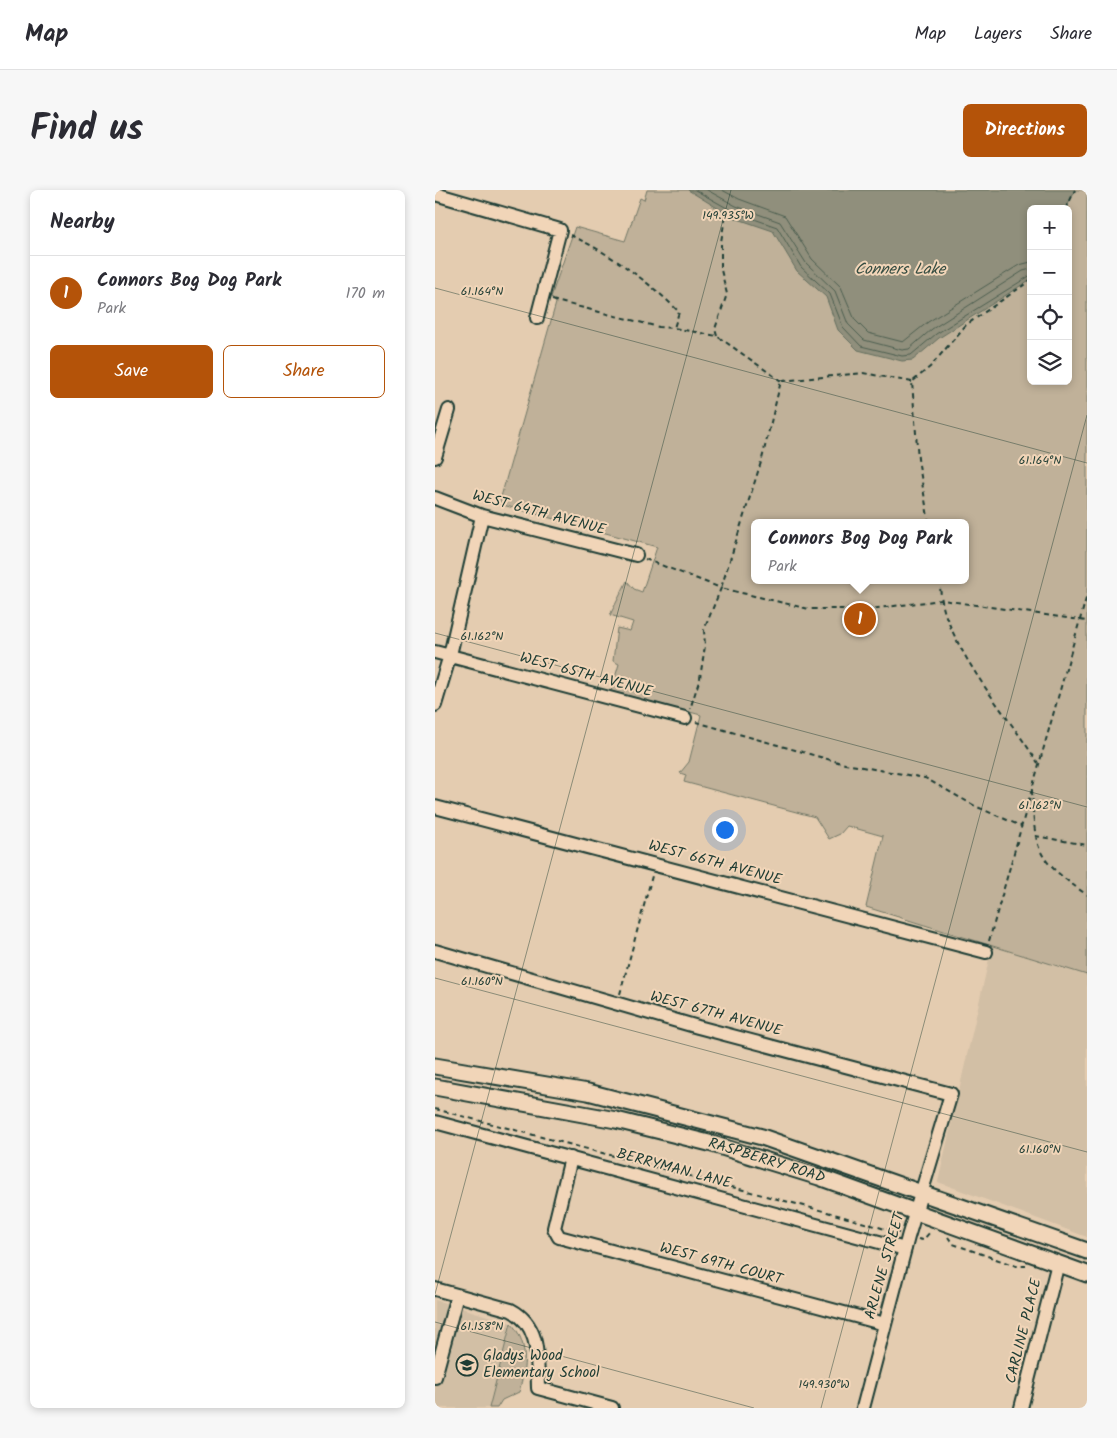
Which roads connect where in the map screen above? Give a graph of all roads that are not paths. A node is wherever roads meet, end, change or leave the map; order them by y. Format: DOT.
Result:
graph roads {
  1 [pos="435,194"];
  2 [pos="537,318"];
  3 [pos="449,410"];
  4 [pos="435,457"];
  5 [pos="435,498"];
  6 [pos="483,516"];
  7 [pos="636,555"];
  8 [pos="435,652"];
  9 [pos="450,655"];
  10 [pos="435,705"];
  11 [pos="685,718"];
  12 [pos="435,807"];
  13 [pos="435,951"];
  14 [pos="986,952"];
  15 [pos="435,1066"];
  16 [pos="435,1086"];
  17 [pos="435,1122"];
  18 [pos="939,1132"];
  19 [pos="571,1158"];
  20 [pos="923,1192"];
  21 [pos="917,1212"];
  22 [pos="906,1243"];
  23 [pos="1087,1251"];
  24 [pos="1058,1263"];
  25 [pos="1087,1274"];
  26 [pos="435,1289"];
  27 [pos="457,1295"];
  28 [pos="885,1324"];
  29 [pos="437,1357"];
  30 [pos="435,1377"];
  31 [pos="612,1408"];
  32 [pos="863,1408"];
  33 [pos="1021,1408"];
  1 -- 2 [label="street"];
  3 -- 4 [label="street"];
  5 -- 6 [label="street, WEST 64TH AVENUE"];
  6 -- 7 [label="street, WEST 64TH AVENUE"];
  6 -- 9 [label="street"];
  8 -- 9 [label="street, WEST 65TH AVENUE"];
  9 -- 10 [label="street"];
  9 -- 11 [label="street, WEST 65TH AVENUE"];
  12 -- 14 [label="street, WEST 66TH AVENUE"];
  13 -- 18 [label="street, WEST 67TH AVENUE"];
  15 -- 20 [label="main road, RASPBERRY ROAD"];
  16 -- 21 [label="main road, RASPBERRY ROAD"];
  17 -- 19 [label="street, BERRYMAN LANE"];
  18 -- 20 [label="street, ARLENE STREET"];
  19 -- 22 [label="street, BERRYMAN LANE"];
  19 -- 28 [label="street, WEST 69TH COURT"];
  20 -- 21 [label="street, ARLENE STREET"];
  20 -- 23 [label="main road, RASPBERRY ROAD"];
  21 -- 22 [label="street, ARLENE STREET"];
  21 -- 24 [label="main road, RASPBERRY ROAD"];
  22 -- 28 [label="street, ARLENE STREET"];
  24 -- 25 [label="main road, RASPBERRY ROAD"];
  24 -- 33 [label="street, CARLINE PLACE"];
  26 -- 27 [label="street"];
  27 -- 29 [label="street"];
  27 -- 31 [label="street"];
  28 -- 32 [label="street, ARLENE STREET"];
  29 -- 30 [label="street"];
}
